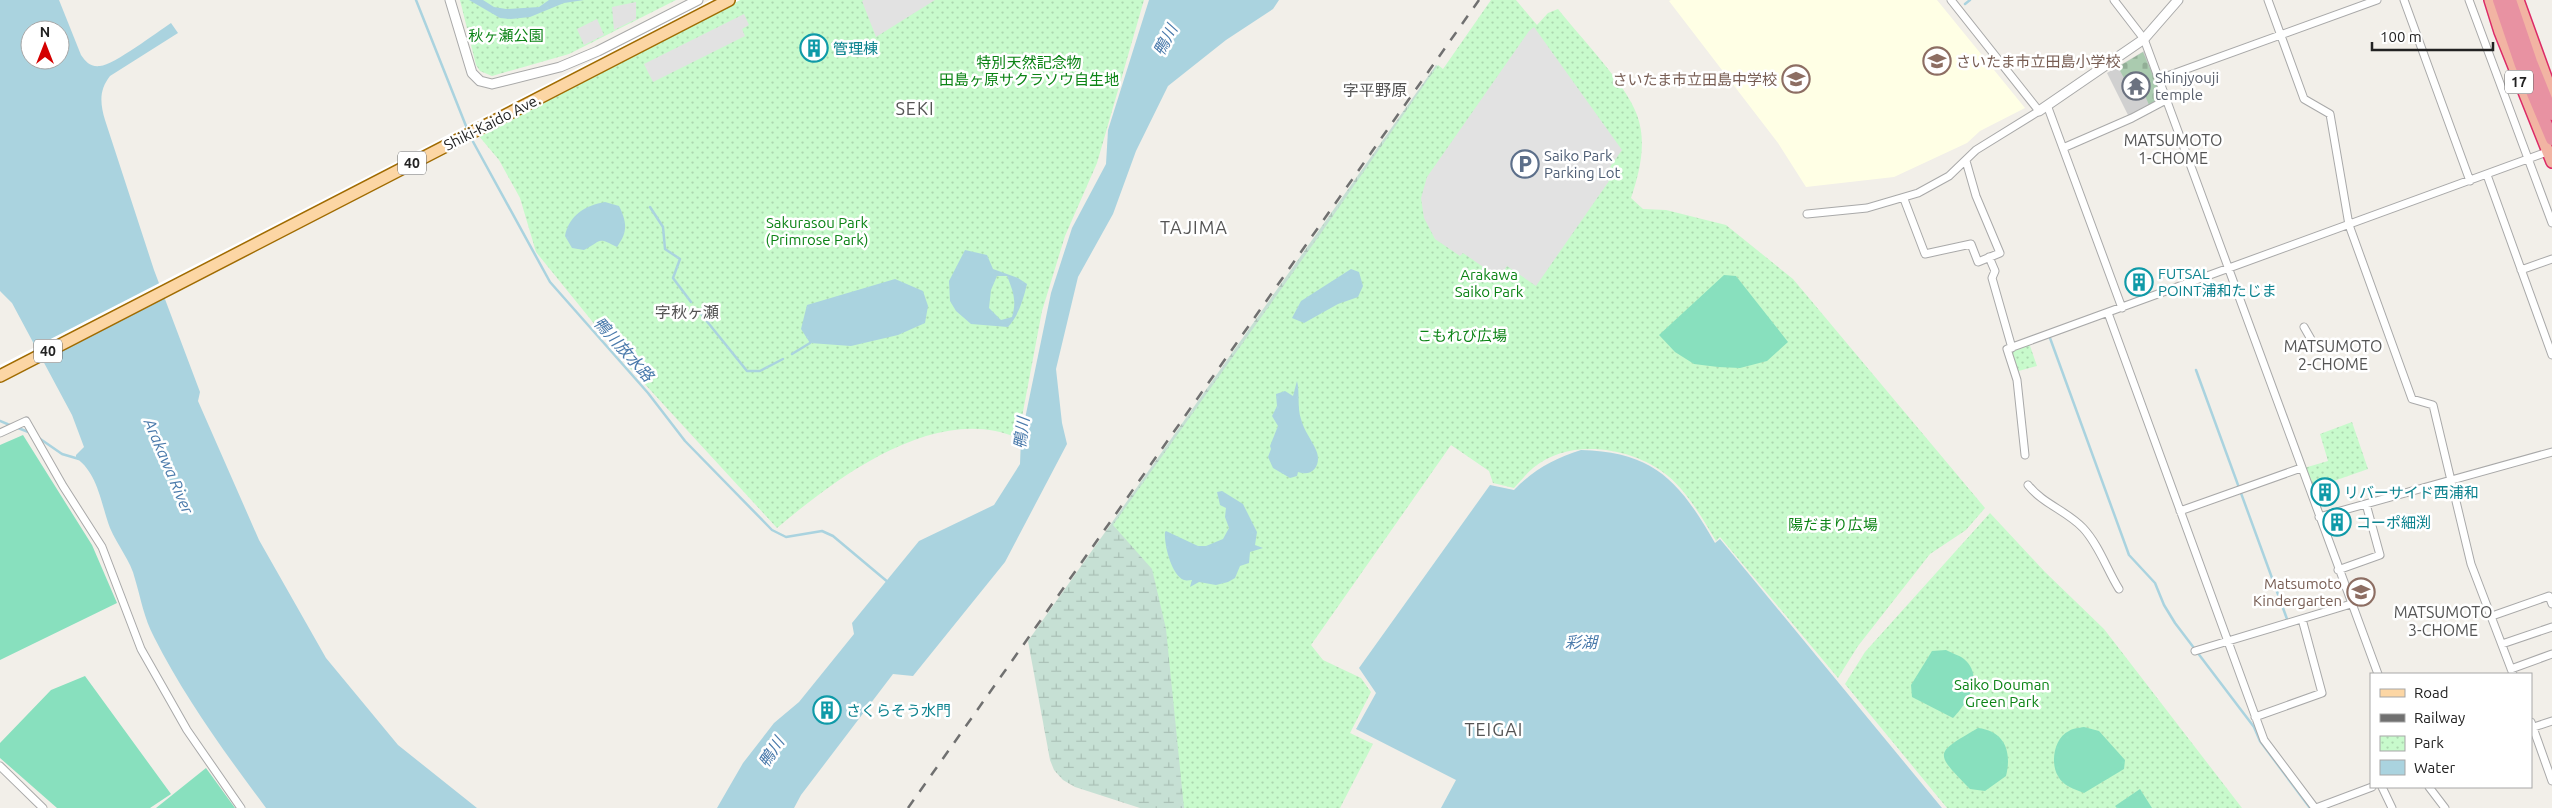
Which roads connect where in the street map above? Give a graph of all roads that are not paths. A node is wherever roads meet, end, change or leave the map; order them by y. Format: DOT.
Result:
graph roads {
  1 [pos="450,0"];
  2 [pos="698,0"];
  3 [pos="729,0"];
  4 [pos="1951,0"];
  5 [pos="2114,0"];
  6 [pos="2178,0"];
  7 [pos="2268,0"];
  8 [pos="2377,0"];
  9 [pos="2404,0"];
  10 [pos="2469,0"];
  11 [pos="2490,0"];
  12 [pos="2499,0"];
  13 [pos="2510,0"];
  14 [pos="2518,0"];
  15 [pos="2281,35"];
  16 [pos="2144,39"];
  17 [pos="2159,79"];
  18 [pos="2552,94"];
  19 [pos="2166,100"];
  20 [pos="2043,108"];
  21 [pos="2552,114"];
  22 [pos="2552,139"];
  23 [pos="2063,148"];
  24 [pos="2549,157"];
  25 [pos="2529,160"];
  26 [pos="1966,161"];
  27 [pos="2486,175"];
  28 [pos="2470,181"];
  29 [pos="1904,199"];
  30 [pos="1807,214"];
  31 [pos="2552,223"];
  32 [pos="2350,225"];
  33 [pos="1990,257"];
  34 [pos="2552,259"];
  35 [pos="2228,269"];
  36 [pos="2521,270"];
  37 [pos="2122,308"];
  38 [pos="2108,313"];
  39 [pos="2304,327"];
  40 [pos="2312,341"];
  41 [pos="2012,348"];
  42 [pos="2552,355"];
  43 [pos="0,376"];
  44 [pos="0,432"];
  45 [pos="2552,452"];
  46 [pos="2025,455"];
  47 [pos="2301,468"];
  48 [pos="2450,481"];
  49 [pos="2028,485"];
  50 [pos="2366,504"];
  51 [pos="2180,511"];
  52 [pos="2319,517"];
  53 [pos="2338,570"];
  54 [pos="2119,590"];
  55 [pos="2351,604"];
  56 [pos="2552,604"];
  57 [pos="2492,616"];
  58 [pos="2302,618"];
  59 [pos="2552,627"];
  60 [pos="2228,641"];
  61 [pos="2502,644"];
  62 [pos="2195,651"];
  63 [pos="2552,654"];
  64 [pos="2512,672"];
  65 [pos="2378,673"];
  66 [pos="2255,717"];
  67 [pos="2552,721"];
  68 [pos="2532,726"];
  69 [pos="2532,729"];
  70 [pos="0,766"];
  71 [pos="2552,781"];
  72 [pos="2370,788"];
  73 [pos="2382,788"];
  74 [pos="2430,788"];
  75 [pos="43,808"];
  76 [pos="241,808"];
  77 [pos="2316,808"];
  78 [pos="2392,808"];
  79 [pos="2445,808"];
  1 -- 2 [label="street"];
  3 -- 43 [label="main road, Shiki-Kaido Ave. / 40"];
  4 -- 20 [label="street"];
  5 -- 16 [label="street"];
  6 -- 16 [label="street"];
  7 -- 15 [label="street"];
  8 -- 15 [label="street"];
  9 -- 28 [label="street"];
  10 -- 25 [label="street"];
  11 -- 24 [label="highway, 17"];
  12 -- 22 [label="highway"];
  13 -- 21 [label="highway"];
  14 -- 18 [label="highway, 17"];
  15 -- 17 [label="street"];
  15 -- 32 [label="street"];
  16 -- 17 [label="street"];
  16 -- 20 [label="street"];
  17 -- 19 [label="street"];
  19 -- 23 [label="street"];
  19 -- 35 [label="street"];
  20 -- 23 [label="street"];
  20 -- 26 [label="street"];
  23 -- 37 [label="street"];
  24 -- 25 [label="street"];
  25 -- 27 [label="street"];
  25 -- 31 [label="street"];
  26 -- 29 [label="street"];
  26 -- 33 [label="street"];
  27 -- 28 [label="street"];
  27 -- 36 [label="street"];
  28 -- 32 [label="street"];
  29 -- 30 [label="street"];
  29 -- 33 [label="street"];
  32 -- 35 [label="street"];
  32 -- 48 [label="street"];
  33 -- 41 [label="street"];
  34 -- 36 [label="street"];
  35 -- 37 [label="street"];
  35 -- 47 [label="street"];
  36 -- 42 [label="street"];
  37 -- 38 [label="street"];
  38 -- 41 [label="street"];
  38 -- 51 [label="street"];
  39 -- 40 [label="street"];
  41 -- 46 [label="street"];
  44 -- 76 [label="street"];
  45 -- 48 [label="street"];
  47 -- 51 [label="street"];
  47 -- 52 [label="street"];
  48 -- 50 [label="street"];
  48 -- 57 [label="street"];
  49 -- 54 [label="street"];
  50 -- 52 [label="street"];
  50 -- 53 [label="street"];
  51 -- 60 [label="street"];
  52 -- 53 [label="street"];
  53 -- 55 [label="street"];
  55 -- 58 [label="street"];
  55 -- 65 [label="street"];
  56 -- 57 [label="street"];
  57 -- 61 [label="street"];
  58 -- 60 [label="street"];
  58 -- 66 [label="street"];
  59 -- 61 [label="street"];
  60 -- 62 [label="street"];
  60 -- 66 [label="street"];
  61 -- 64 [label="street"];
  63 -- 64 [label="street"];
  66 -- 77 [label="street"];
  67 -- 68 [label="street"];
  69 -- 71 [label="street"];
  70 -- 75 [label="street"];
  72 -- 77 [label="street"];
  73 -- 78 [label="street"];
  74 -- 79 [label="street"];
}
